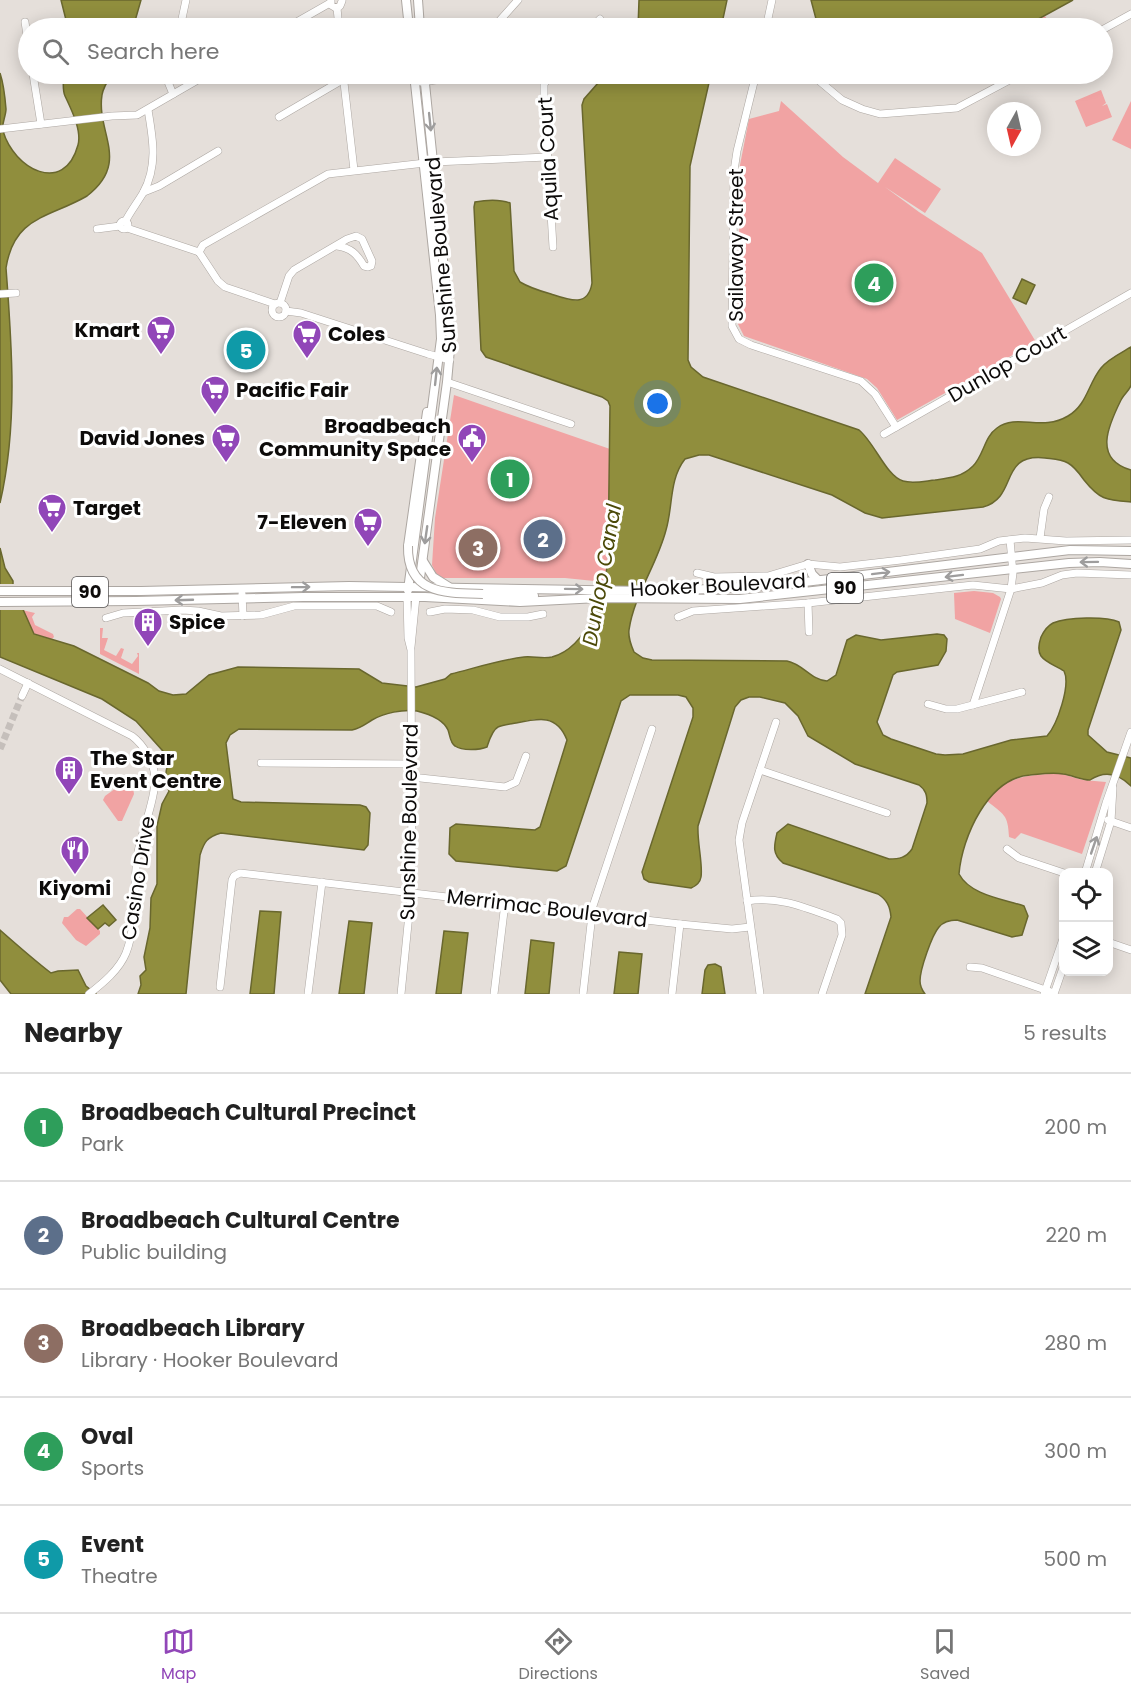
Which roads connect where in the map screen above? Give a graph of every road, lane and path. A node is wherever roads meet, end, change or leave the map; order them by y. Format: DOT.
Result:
graph roads {
  1 [pos="351,0"];
  2 [pos="406,0"];
  3 [pos="418,0"];
  4 [pos="506,0"];
  5 [pos="772,0"];
  6 [pos="187,1"];
  7 [pos="342,1"];
  8 [pos="515,3"];
  9 [pos="333,4"];
  10 [pos="1131,15"];
  11 [pos="183,18"];
  12 [pos="306,18"];
  13 [pos="408,18"];
  14 [pos="419,18"];
  15 [pos="502,18"];
  16 [pos="768,18"];
  17 [pos="1113,24"];
  18 [pos="35,84"];
  19 [pos="169,84"];
  20 [pos="190,84"];
  21 [pos="331,84"];
  22 [pos="344,84"];
  23 [pos="416,84"];
  24 [pos="426,84"];
  25 [pos="544,84"];
  26 [pos="754,84"];
  27 [pos="823,84"];
  28 [pos="1002,84"];
  29 [pos="173,94"];
  30 [pos="148,110"];
  31 [pos="279,117"];
  32 [pos="41,124"];
  33 [pos="0,129"];
  34 [pos="218,151"];
  35 [pos="547,156"];
  36 [pos="434,162"];
  37 [pos="424,163"];
  38 [pos="354,170"];
  39 [pos="144,192"];
  40 [pos="124,225"];
  41 [pos="97,229"];
  42 [pos="337,246"];
  43 [pos="553,247"];
  44 [pos="199,252"];
  45 [pos="1131,293"];
  46 [pos="0,294"];
  47 [pos="13,294"];
  48 [pos="277,304"];
  49 [pos="286,311"];
  50 [pos="438,357"];
  51 [pos="450,360"];
  52 [pos="447,382"];
  53 [pos="434,395"];
  54 [pos="571,424"];
  55 [pos="896,427"];
  56 [pos="884,435"];
  57 [pos="1049,497"];
  58 [pos="1040,538"];
  59 [pos="1010,540"];
  60 [pos="1131,540"];
  61 [pos="1131,551"];
  62 [pos="1012,556"];
  63 [pos="423,561"];
  64 [pos="808,564"];
  65 [pos="1131,564"];
  66 [pos="1012,569"];
  67 [pos="697,573"];
  68 [pos="1131,575"];
  69 [pos="818,580"];
  70 [pos="802,582"];
  71 [pos="408,587"];
  72 [pos="418,587"];
  73 [pos="449,587"];
  74 [pos="242,588"];
  75 [pos="1011,589"];
  76 [pos="0,591"];
  77 [pos="599,594"];
  78 [pos="644,594"];
  79 [pos="412,597"];
  80 [pos="243,598"];
  81 [pos="549,600"];
  82 [pos="0,602"];
  83 [pos="520,602"];
  84 [pos="808,603"];
  85 [pos="391,612"];
  86 [pos="430,612"];
  87 [pos="543,614"];
  88 [pos="243,616"];
  89 [pos="519,617"];
  90 [pos="678,617"];
  91 [pos="106,618"];
  92 [pos="809,632"];
  93 [pos="0,669"];
  94 [pos="28,683"];
  95 [pos="1022,692"];
  96 [pos="22,696"];
  97 [pos="928,704"];
  98 [pos="972,705"];
  99 [pos="777,722"];
  100 [pos="652,729"];
  101 [pos="1131,732"];
  102 [pos="526,756"];
  103 [pos="261,763"];
  104 [pos="411,764"];
  105 [pos="760,770"];
  106 [pos="411,777"];
  107 [pos="1113,785"];
  108 [pos="887,813"];
  109 [pos="1103,818"];
  110 [pos="1111,821"];
  111 [pos="1131,828"];
  112 [pos="1007,849"];
  113 [pos="1087,868"];
  114 [pos="1097,868"];
  115 [pos="1059,871"];
  116 [pos="322,882"];
  117 [pos="412,892"];
  118 [pos="747,901"];
  119 [pos="505,903"];
  120 [pos="592,913"];
  121 [pos="680,924"];
  122 [pos="750,927"];
  123 [pos="1113,944"];
  124 [pos="1131,950"];
  125 [pos="1059,951"];
  126 [pos="970,967"];
  127 [pos="1060,976"];
  128 [pos="220,987"];
  129 [pos="1045,992"];
  130 [pos="1054,993"];
  131 [pos="89,994"];
  132 [pos="308,994"];
  133 [pos="401,994"];
  134 [pos="494,994"];
  135 [pos="583,994"];
  136 [pos="672,994"];
  137 [pos="760,994"];
  138 [pos="822,994"];
  1 -- 7 [label="street"];
  2 -- 13 [label="main road"];
  3 -- 14 [label="main road"];
  4 -- 8 [label="street"];
  5 -- 16 [label="street"];
  6 -- 11 [label="street"];
  7 -- 9 [label="street"];
  8 -- 15 [label="street"];
  9 -- 12 [label="street"];
  10 -- 17 [label="street"];
  18 -- 32 [label="street"];
  19 -- 29 [label="street"];
  20 -- 29 [label="street"];
  21 -- 31 [label="street"];
  22 -- 38 [label="street"];
  23 -- 37 [label="main road, Sunshine Boulevard"];
  24 -- 36 [label="main road, Sunshine Boulevard, one-way"];
  25 -- 35 [label="street, Aquila Court"];
  26 -- 55 [label="street, Sailaway Street"];
  27 -- 28 [label="street"];
  29 -- 30 [label="street"];
  30 -- 32 [label="street"];
  30 -- 39 [label="street"];
  32 -- 33 [label="street"];
  34 -- 39 [label="street"];
  35 -- 36 [label="street"];
  35 -- 43 [label="street, Aquila Court"];
  36 -- 37 [label="street"];
  36 -- 51 [label="main road, Sunshine Boulevard"];
  37 -- 38 [label="street"];
  37 -- 50 [label="main road, Sunshine Boulevard"];
  38 -- 44 [label="street"];
  39 -- 40 [label="street"];
  40 -- 41 [label="street"];
  40 -- 44 [label="street"];
  42 -- 42 [label="street"];
  42 -- 48 [label="street"];
  44 -- 48 [label="street"];
  45 -- 55 [label="street, Dunlop Court"];
  46 -- 47 [label="street"];
  48 -- 49 [label="street"];
  48 -- 49 [label="street"];
  49 -- 50 [label="street"];
  50 -- 51 [label="street"];
  53 -- 50 [label="main road, Sunshine Boulevard, one-way"];
  51 -- 52 [label="main road, Sunshine Boulevard"];
  52 -- 54 [label="street"];
  52 -- 63 [label="main road, Sunshine Boulevard, one-way"];
  53 -- 71 [label="main road, Sunshine Boulevard"];
  53 -- 81 [label="main road, bridge"];
  55 -- 56 [label="street, Dunlop Court"];
  57 -- 58 [label="street"];
  58 -- 59 [label="street, Hooker Boulevard"];
  58 -- 60 [label="street, Hooker Boulevard"];
  59 -- 62 [label="street"];
  59 -- 64 [label="street, Hooker Boulevard"];
  61 -- 62 [label="main road, Hooker Boulevard / 90"];
  62 -- 66 [label="street"];
  69 -- 62 [label="main road, Hooker Boulevard / 90, one-way"];
  63 -- 72 [label="main road, Sunshine Boulevard"];
  63 -- 73 [label="main road"];
  64 -- 67 [label="street, Hooker Boulevard"];
  64 -- 69 [label="main road"];
  64 -- 70 [label="main road"];
  65 -- 66 [label="main road, Hooker Boulevard / 90, one-way"];
  66 -- 75 [label="street"];
  66 -- 78 [label="main road, Hooker Boulevard / 90, one-way"];
  68 -- 75 [label="street, Hooker Boulevard"];
  69 -- 70 [label="main road, Hooker Boulevard / 90"];
  70 -- 78 [label="main road, Hooker Boulevard / 90"];
  71 -- 72 [label="main road, Hooker Boulevard / 90"];
  74 -- 71 [label="main road, Hooker Boulevard / 90, one-way"];
  71 -- 79 [label="main road, Sunshine Boulevard"];
  72 -- 73 [label="main road, Hooker Boulevard / 90"];
  72 -- 79 [label="main road, Sunshine Boulevard"];
  73 -- 77 [label="main road, Hooker Boulevard / 90, one-way"];
  74 -- 76 [label="main road, Hooker Boulevard / 90"];
  74 -- 80 [label="street"];
  75 -- 84 [label="street, Hooker Boulevard"];
  75 -- 98 [label="street"];
  77 -- 78 [label="main road, Hooker Boulevard / 90"];
  77 -- 81 [label="main road, Hooker Boulevard / 90"];
  79 -- 80 [label="main road, Hooker Boulevard / 90"];
  79 -- 83 [label="main road, Hooker Boulevard / 90"];
  79 -- 104 [label="street, Sunshine Boulevard"];
  80 -- 82 [label="main road, Hooker Boulevard / 90, one-way"];
  80 -- 88 [label="street"];
  81 -- 83 [label="main road, Hooker Boulevard / 90"];
  83 -- 89 [label="street"];
  84 -- 90 [label="street, Hooker Boulevard"];
  84 -- 92 [label="street"];
  85 -- 88 [label="street"];
  86 -- 89 [label="street"];
  87 -- 89 [label="street"];
  88 -- 91 [label="street"];
  93 -- 94 [label="street, Casino Drive"];
  94 -- 96 [label="street"];
  94 -- 131 [label="street, Casino Drive"];
  95 -- 98 [label="street"];
  97 -- 98 [label="street"];
  99 -- 105 [label="street"];
  100 -- 120 [label="street"];
  101 -- 107 [label="street"];
  102 -- 106 [label="street"];
  103 -- 104 [label="street"];
  104 -- 106 [label="street, Sunshine Boulevard"];
  105 -- 108 [label="street"];
  105 -- 118 [label="street"];
  106 -- 117 [label="street, Sunshine Boulevard"];
  107 -- 109 [label="street"];
  107 -- 110 [label="street"];
  109 -- 110 [label="street"];
  113 -- 109 [label="street, one-way"];
  110 -- 111 [label="street"];
  110 -- 114 [label="street"];
  112 -- 115 [label="street"];
  116 -- 117 [label="street, Merrimac Boulevard"];
  116 -- 128 [label="street, Merrimac Boulevard"];
  116 -- 132 [label="street"];
  117 -- 119 [label="street, Merrimac Boulevard"];
  117 -- 133 [label="street, Sunshine Boulevard"];
  118 -- 122 [label="street"];
  118 -- 138 [label="street"];
  119 -- 120 [label="street, Merrimac Boulevard"];
  119 -- 134 [label="street"];
  120 -- 121 [label="street, Merrimac Boulevard"];
  120 -- 135 [label="street"];
  121 -- 122 [label="street, Merrimac Boulevard"];
  121 -- 136 [label="street"];
  122 -- 137 [label="street"];
  123 -- 124 [label="street"];
  125 -- 129 [label="street"];
  126 -- 129 [label="street"];
  127 -- 130 [label="street"];
  129 -- 130 [label="street"];
}
